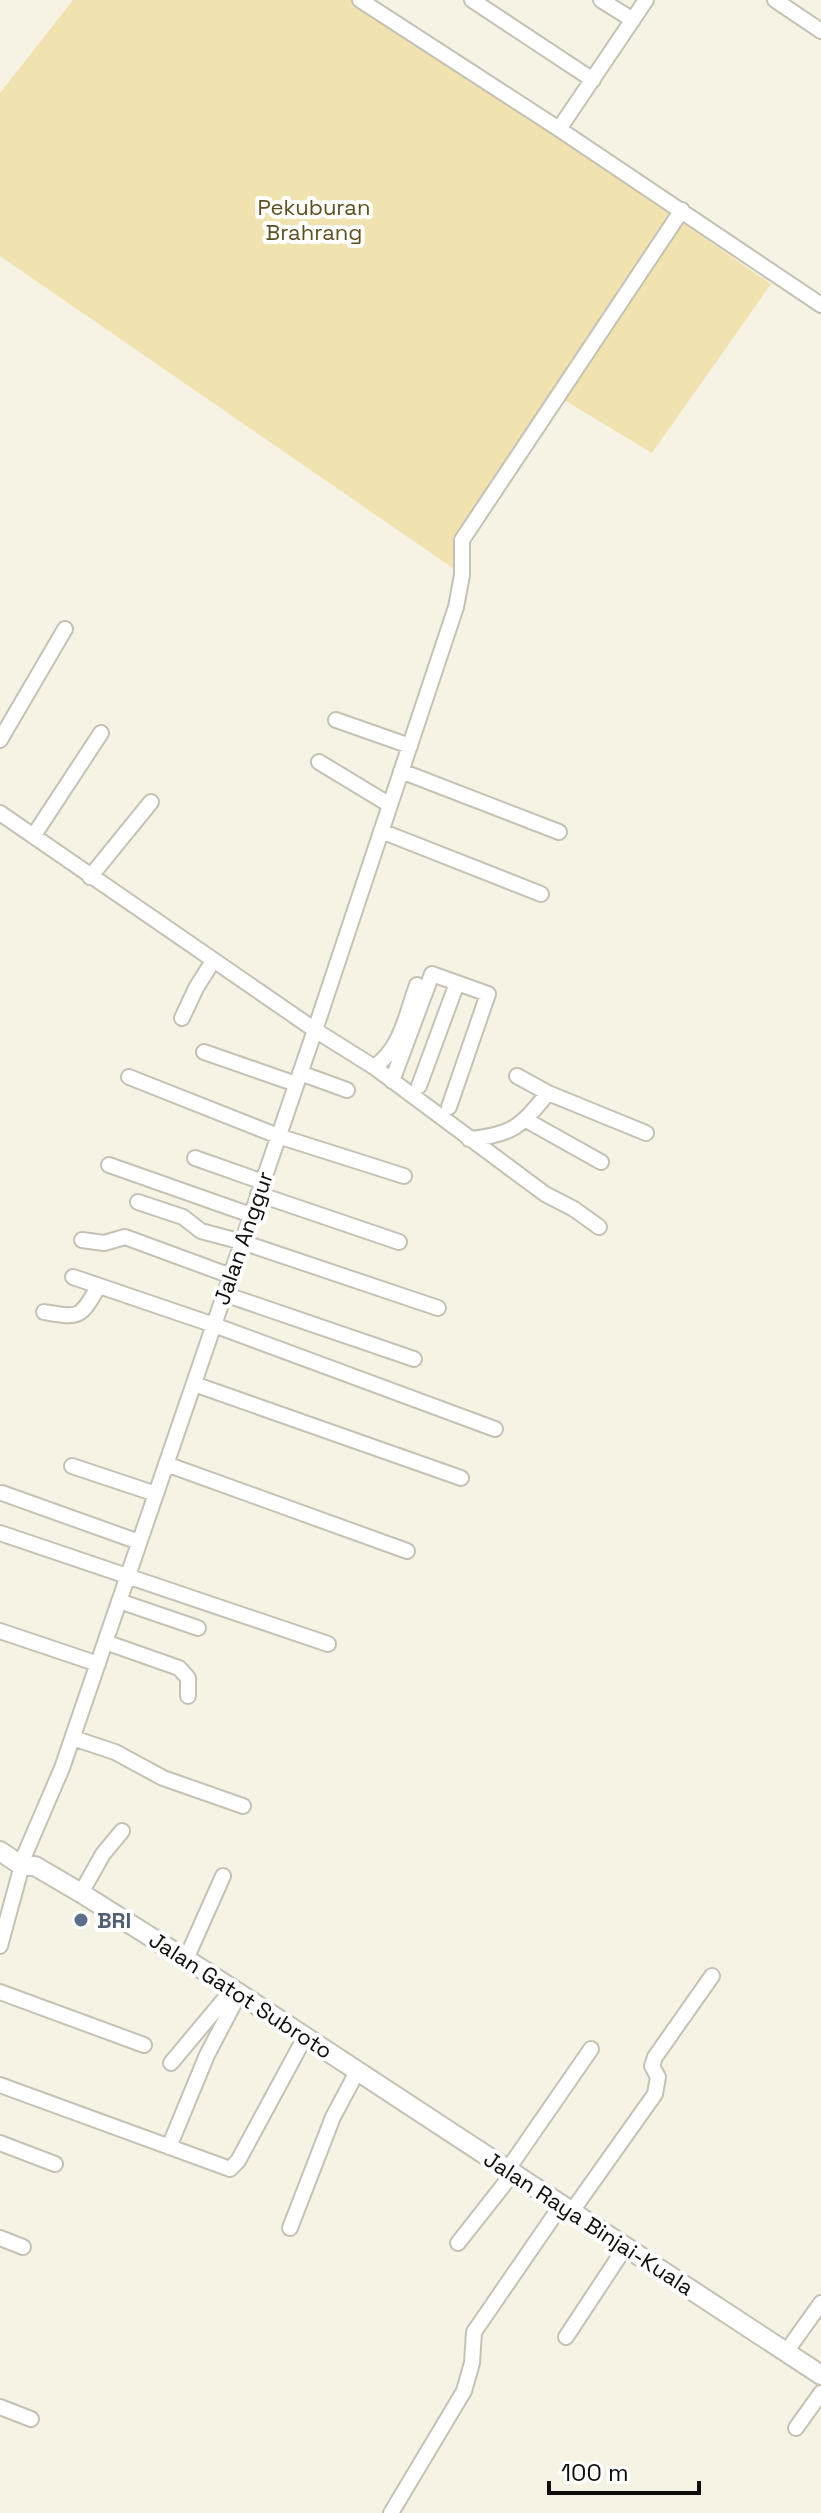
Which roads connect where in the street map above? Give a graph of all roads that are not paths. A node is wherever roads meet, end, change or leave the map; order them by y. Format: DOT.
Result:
graph roads {
  1 [pos="360,0"];
  2 [pos="472,0"];
  3 [pos="601,0"];
  4 [pos="646,0"];
  5 [pos="775,0"];
  6 [pos="633,20"];
  7 [pos="821,31"];
  8 [pos="593,80"];
  9 [pos="559,129"];
  10 [pos="682,210"];
  11 [pos="821,305"];
  12 [pos="65,629"];
  13 [pos="336,720"];
  14 [pos="101,733"];
  15 [pos="0,740"];
  16 [pos="410,746"];
  17 [pos="319,762"];
  18 [pos="401,771"];
  19 [pos="151,802"];
  20 [pos="390,805"];
  21 [pos="0,813"];
  22 [pos="381,831"];
  23 [pos="559,832"];
  24 [pos="34,835"];
  25 [pos="90,877"];
  26 [pos="541,894"];
  27 [pos="213,961"];
  28 [pos="457,983"];
  29 [pos="417,985"];
  30 [pos="182,1018"];
  31 [pos="315,1030"];
  32 [pos="204,1052"];
  33 [pos="374,1067"];
  34 [pos="517,1076"];
  35 [pos="129,1077"];
  36 [pos="298,1079"];
  37 [pos="392,1081"];
  38 [pos="419,1086"];
  39 [pos="347,1090"];
  40 [pos="548,1093"];
  41 [pos="449,1107"];
  42 [pos="526,1120"];
  43 [pos="646,1133"];
  44 [pos="278,1136"];
  45 [pos="469,1139"];
  46 [pos="195,1158"];
  47 [pos="601,1162"];
  48 [pos="109,1165"];
  49 [pos="404,1176"];
  50 [pos="260,1188"];
  51 [pos="138,1202"];
  52 [pos="251,1215"];
  53 [pos="599,1227"];
  54 [pos="82,1240"];
  55 [pos="242,1242"];
  56 [pos="399,1242"];
  57 [pos="231,1276"];
  58 [pos="73,1277"];
  59 [pos="98,1287"];
  60 [pos="224,1294"];
  61 [pos="438,1308"];
  62 [pos="44,1312"];
  63 [pos="214,1325"];
  64 [pos="414,1359"];
  65 [pos="194,1384"];
  66 [pos="495,1429"];
  67 [pos="166,1464"];
  68 [pos="72,1466"];
  69 [pos="461,1478"];
  70 [pos="2,1493"];
  71 [pos="156,1494"];
  72 [pos="0,1533"];
  73 [pos="139,1542"];
  74 [pos="407,1551"];
  75 [pos="128,1576"];
  76 [pos="119,1601"];
  77 [pos="198,1628"];
  78 [pos="0,1631"];
  79 [pos="105,1642"];
  80 [pos="328,1644"];
  81 [pos="98,1664"];
  82 [pos="188,1696"];
  83 [pos="73,1738"];
  84 [pos="243,1806"];
  85 [pos="122,1831"];
  86 [pos="0,1842"];
  87 [pos="0,1851"];
  88 [pos="27,1862"];
  89 [pos="223,1876"];
  90 [pos="81,1893"];
  91 [pos="7,1895"];
  92 [pos="0,1946"];
  93 [pos="186,1959"];
  94 [pos="712,1976"];
  95 [pos="0,1992"];
  96 [pos="235,1992"];
  97 [pos="305,2037"];
  98 [pos="144,2045"];
  99 [pos="591,2049"];
  100 [pos="171,2063"];
  101 [pos="358,2070"];
  102 [pos="0,2085"];
  103 [pos="0,2143"];
  104 [pos="169,2147"];
  105 [pos="55,2164"];
  106 [pos="511,2171"];
  107 [pos="567,2208"];
  108 [pos="290,2228"];
  109 [pos="0,2238"];
  110 [pos="458,2243"];
  111 [pos="626,2246"];
  112 [pos="23,2247"];
  113 [pos="821,2303"];
  114 [pos="566,2337"];
  115 [pos="786,2352"];
  116 [pos="821,2375"];
  117 [pos="821,2393"];
  118 [pos="0,2407"];
  119 [pos="31,2419"];
  120 [pos="796,2428"];
  121 [pos="391,2513"];
  1 -- 9 [label="street"];
  2 -- 8 [label="street"];
  3 -- 6 [label="street"];
  4 -- 6 [label="street"];
  5 -- 7 [label="street"];
  6 -- 8 [label="street"];
  8 -- 9 [label="street"];
  9 -- 10 [label="street"];
  10 -- 11 [label="street"];
  10 -- 16 [label="street, Jalan Anggur"];
  12 -- 15 [label="street"];
  13 -- 16 [label="street"];
  14 -- 24 [label="street"];
  16 -- 18 [label="street, Jalan Anggur"];
  17 -- 20 [label="street"];
  18 -- 20 [label="street, Jalan Anggur"];
  18 -- 23 [label="street"];
  19 -- 25 [label="street"];
  20 -- 22 [label="street, Jalan Anggur"];
  21 -- 24 [label="street"];
  22 -- 26 [label="street"];
  22 -- 31 [label="street, Jalan Anggur"];
  24 -- 25 [label="street"];
  25 -- 27 [label="street"];
  27 -- 30 [label="street"];
  27 -- 31 [label="street"];
  28 -- 37 [label="street"];
  28 -- 38 [label="street"];
  28 -- 41 [label="street"];
  29 -- 33 [label="street"];
  31 -- 33 [label="street"];
  31 -- 36 [label="street, Jalan Anggur"];
  32 -- 36 [label="street"];
  33 -- 37 [label="street"];
  34 -- 40 [label="street"];
  35 -- 44 [label="street"];
  36 -- 39 [label="street"];
  36 -- 44 [label="street, Jalan Anggur"];
  37 -- 45 [label="street"];
  40 -- 42 [label="street"];
  40 -- 43 [label="street"];
  42 -- 45 [label="street"];
  42 -- 47 [label="street"];
  44 -- 49 [label="street"];
  44 -- 50 [label="street, Jalan Anggur"];
  45 -- 53 [label="street"];
  46 -- 50 [label="street"];
  48 -- 52 [label="street"];
  50 -- 52 [label="street, Jalan Anggur"];
  50 -- 56 [label="street"];
  51 -- 55 [label="street"];
  52 -- 55 [label="street, Jalan Anggur"];
  54 -- 57 [label="street"];
  55 -- 57 [label="street, Jalan Anggur"];
  55 -- 61 [label="street"];
  57 -- 60 [label="street, Jalan Anggur"];
  58 -- 59 [label="street"];
  59 -- 62 [label="street"];
  59 -- 63 [label="street"];
  60 -- 63 [label="street, Jalan Anggur"];
  60 -- 64 [label="street"];
  63 -- 65 [label="street, Jalan Anggur"];
  63 -- 66 [label="street"];
  65 -- 67 [label="street, Jalan Anggur"];
  65 -- 69 [label="street"];
  67 -- 71 [label="street, Jalan Anggur"];
  67 -- 74 [label="street"];
  68 -- 71 [label="street"];
  70 -- 73 [label="street"];
  71 -- 73 [label="street, Jalan Anggur"];
  72 -- 75 [label="street"];
  73 -- 75 [label="street, Jalan Anggur"];
  75 -- 76 [label="street, Jalan Anggur"];
  75 -- 80 [label="street"];
  76 -- 77 [label="street"];
  76 -- 79 [label="street, Jalan Anggur"];
  78 -- 81 [label="street"];
  79 -- 81 [label="street, Jalan Anggur"];
  79 -- 82 [label="street"];
  81 -- 83 [label="street, Jalan Anggur"];
  83 -- 84 [label="street"];
  83 -- 88 [label="street, Jalan Anggur"];
  85 -- 90 [label="street"];
  86 -- 88 [label="main road"];
  87 -- 88 [label="main road, Jalan Gatot Subroto"];
  88 -- 90 [label="main road, Jalan Gatot Subroto"];
  88 -- 91 [label="street, Jalan Anggur"];
  89 -- 93 [label="street"];
  90 -- 93 [label="main road, Jalan Gatot Subroto"];
  91 -- 92 [label="street, Jalan Anggur"];
  93 -- 96 [label="main road, Jalan Gatot Subroto"];
  94 -- 107 [label="street"];
  95 -- 98 [label="street"];
  96 -- 97 [label="main road, Jalan Gatot Subroto"];
  96 -- 100 [label="street"];
  96 -- 104 [label="street"];
  97 -- 101 [label="main road, Jalan Gatot Subroto"];
  97 -- 104 [label="street"];
  99 -- 106 [label="street"];
  101 -- 106 [label="main road, Jalan Raya Binjai-Kuala"];
  101 -- 108 [label="street"];
  102 -- 104 [label="street"];
  103 -- 105 [label="street"];
  106 -- 107 [label="main road, Jalan Raya Binjai-Kuala"];
  106 -- 110 [label="street"];
  107 -- 111 [label="main road, Jalan Raya Binjai-Kuala"];
  107 -- 121 [label="street"];
  109 -- 112 [label="street"];
  111 -- 114 [label="street"];
  111 -- 115 [label="main road, Jalan Raya Binjai-Kuala"];
  113 -- 115 [label="street"];
  115 -- 116 [label="main road, Jalan Raya Binjai-Kuala"];
  117 -- 120 [label="street"];
  118 -- 119 [label="street"];
}
